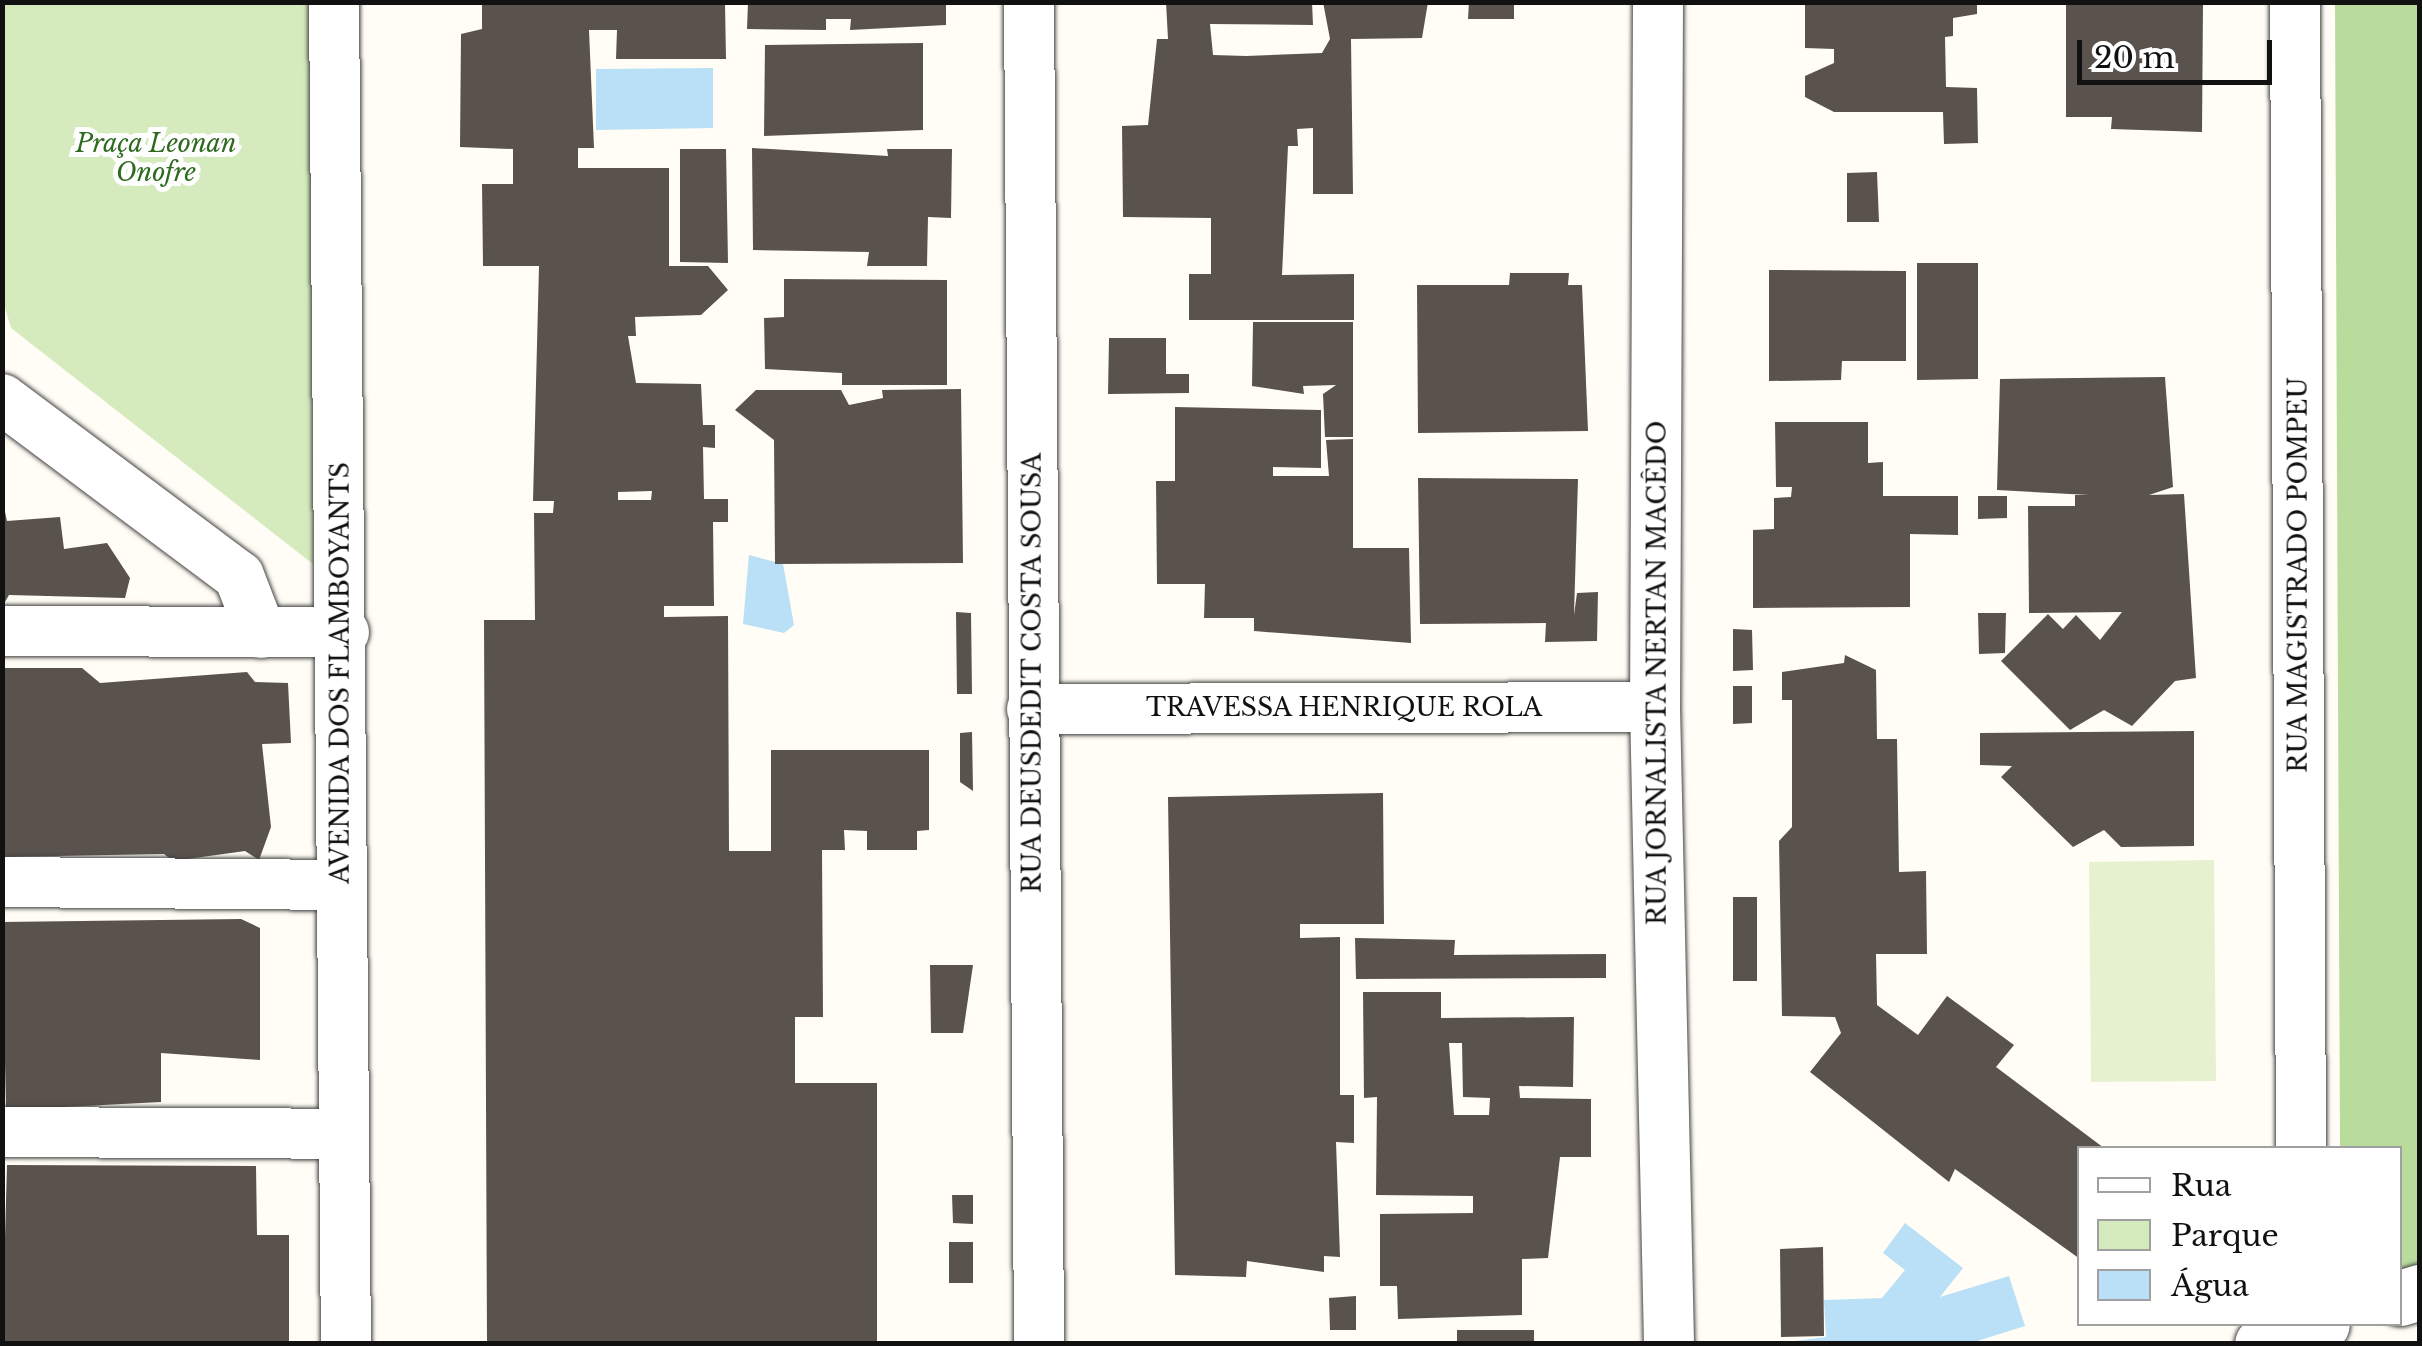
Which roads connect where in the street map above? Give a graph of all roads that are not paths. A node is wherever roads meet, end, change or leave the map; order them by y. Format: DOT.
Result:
graph roads {
  1 [pos="334,2"];
  2 [pos="1029,2"];
  3 [pos="1658,2"];
  4 [pos="2295,2"];
  5 [pos="2,399"];
  6 [pos="2,631"];
  7 [pos="344,632"];
  8 [pos="261,633"];
  9 [pos="1655,707"];
  10 [pos="1032,709"];
  11 [pos="2,882"];
  12 [pos="342,885"];
  13 [pos="2,1132"];
  14 [pos="341,1134"];
  15 [pos="2301,1146"];
  16 [pos="346,1344"];
  17 [pos="1039,1344"];
  18 [pos="1668,1344"];
  1 -- 7 [label="street, AVENIDA DOS FLAMBOYANTS"];
  2 -- 10 [label="street, RUA DEUSDEDIT COSTA SOUSA"];
  3 -- 9 [label="street, RUA JORNALISTA NERTAN MACÊDO"];
  4 -- 15 [label="street, RUA MAGISTRADO POMPEU"];
  5 -- 8 [label="street"];
  6 -- 8 [label="street"];
  7 -- 8 [label="street"];
  7 -- 12 [label="street, AVENIDA DOS FLAMBOYANTS"];
  9 -- 10 [label="street, TRAVESSA HENRIQUE ROLA"];
  9 -- 18 [label="street, RUA JORNALISTA NERTAN MACÊDO"];
  10 -- 17 [label="street, RUA DEUSDEDIT COSTA SOUSA"];
  11 -- 12 [label="street"];
  12 -- 14 [label="street, AVENIDA DOS FLAMBOYANTS"];
  13 -- 14 [label="street"];
  14 -- 16 [label="street, AVENIDA DOS FLAMBOYANTS"];
}
